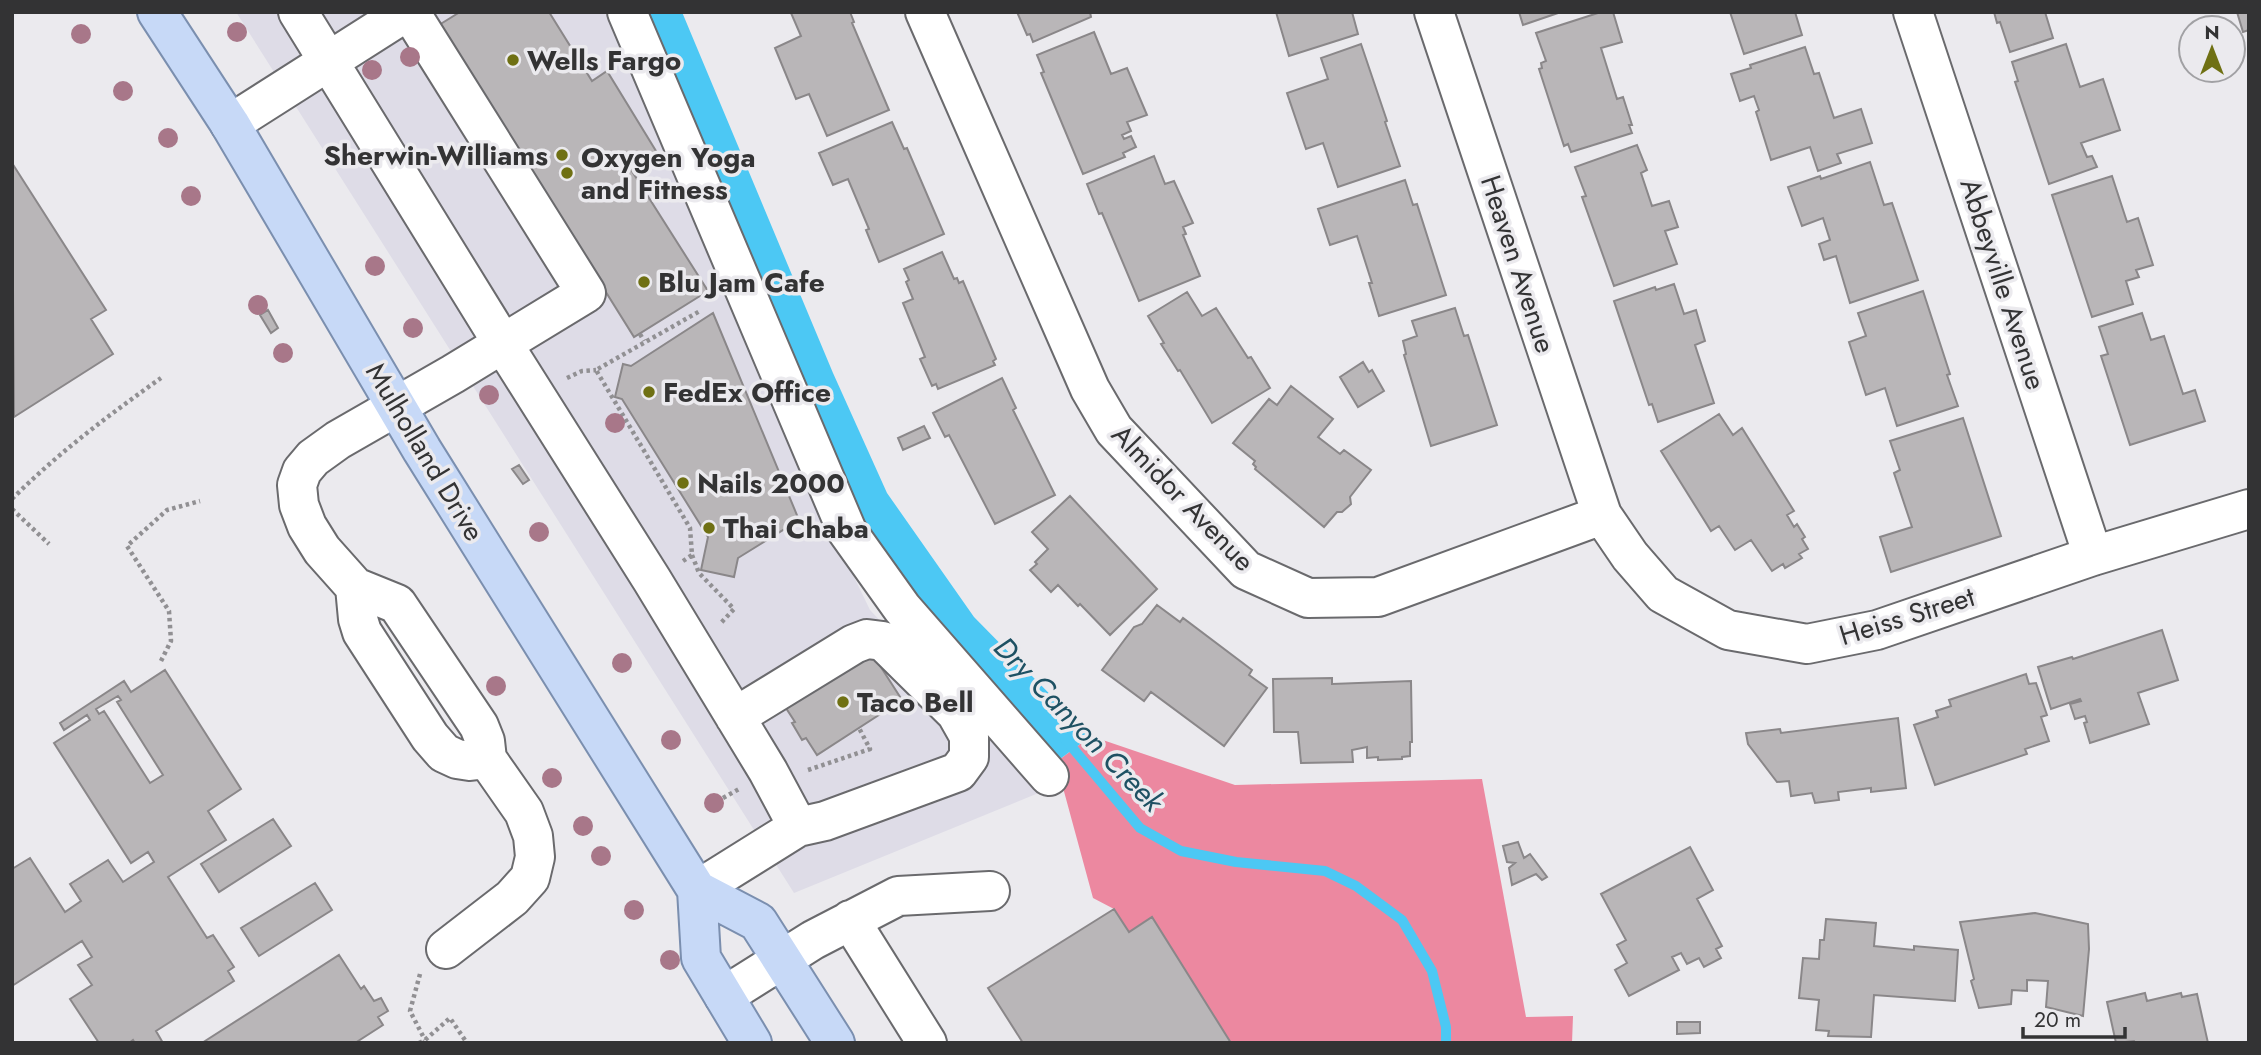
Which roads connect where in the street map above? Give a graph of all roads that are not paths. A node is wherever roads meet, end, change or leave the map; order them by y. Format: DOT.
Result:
graph roads {
  1 [pos="157,12"];
  2 [pos="298,12"];
  3 [pos="408,12"];
  4 [pos="627,12"];
  5 [pos="925,12"];
  6 [pos="1434,12"];
  7 [pos="1913,12"];
  8 [pos="330,61"];
  9 [pos="230,124"];
  10 [pos="503,344"];
  11 [pos="396,405"];
  12 [pos="2249,509"];
  13 [pos="1602,515"];
  14 [pos="2093,556"];
  15 [pos="735,716"];
  16 [pos="1049,776"];
  17 [pos="798,827"];
  18 [pos="697,890"];
  19 [pos="990,891"];
  20 [pos="850,920"];
  21 [pos="431,956"];
  22 [pos="783,960"];
  23 [pos="724,996"];
  24 [pos="752,1043"];
  25 [pos="835,1043"];
  26 [pos="927,1043"];
  1 -- 9 [label="main road, Mulholland Drive"];
  2 -- 8 [label="street"];
  3 -- 8 [label="street"];
  3 -- 10 [label="street"];
  4 -- 16 [label="street"];
  5 -- 13 [label="street, Almidor Avenue"];
  6 -- 13 [label="street, Heaven Avenue"];
  7 -- 14 [label="street, Abbeyville Avenue"];
  8 -- 9 [label="street"];
  8 -- 10 [label="street"];
  9 -- 11 [label="main road, Mulholland Drive"];
  10 -- 11 [label="street"];
  10 -- 15 [label="street"];
  11 -- 18 [label="main road, Mulholland Drive"];
  11 -- 21 [label="street"];
  12 -- 14 [label="street, Heiss Street"];
  13 -- 14 [label="street, Heiss Street"];
  15 -- 17 [label="street"];
  15 -- 17 [label="street"];
  17 -- 18 [label="street"];
  18 -- 22 [label="main road"];
  18 -- 23 [label="main road, Mulholland Drive"];
  19 -- 20 [label="street"];
  20 -- 22 [label="street"];
  20 -- 26 [label="street"];
  22 -- 23 [label="street"];
  22 -- 25 [label="main road"];
  23 -- 24 [label="main road, Mulholland Drive"];
}
